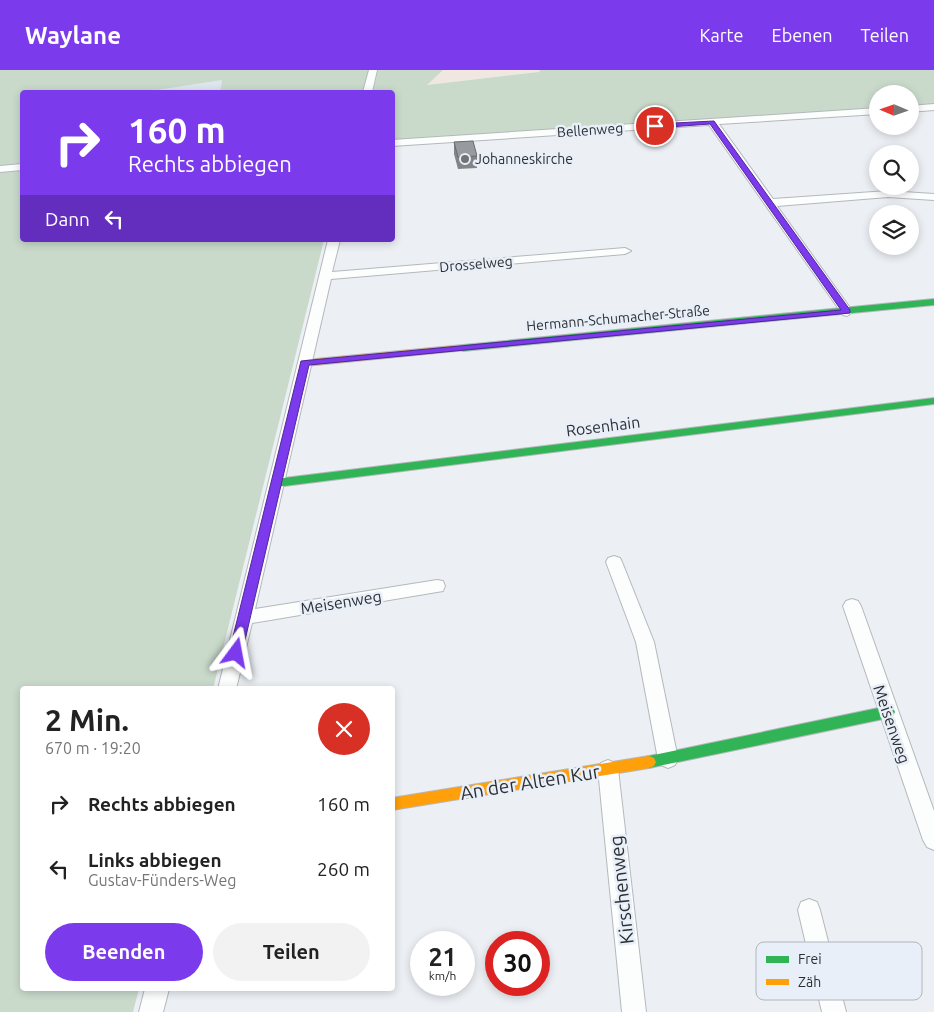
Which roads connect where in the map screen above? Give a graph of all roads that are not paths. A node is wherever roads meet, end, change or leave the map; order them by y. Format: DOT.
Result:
graph roads {
  1 [pos="373,70"];
  2 [pos="368,90"];
  3 [pos="934,107"];
  4 [pos="919,108"];
  5 [pos="869,112"];
  6 [pos="712,122"];
  7 [pos="395,142"];
  8 [pos="20,167"];
  9 [pos="0,169"];
  10 [pos="934,197"];
  11 [pos="769,204"];
  12 [pos="334,242"];
  13 [pos="625,251"];
  14 [pos="326,276"];
  15 [pos="934,302"];
  16 [pos="847,312"];
  17 [pos="305,363"];
  18 [pos="934,401"];
  19 [pos="276,483"];
  20 [pos="614,562"];
  21 [pos="438,586"];
  22 [pos="852,606"];
  23 [pos="244,617"];
  24 [pos="228,686"];
  25 [pos="888,712"];
  26 [pos="668,759"];
  27 [pos="608,769"];
  28 [pos="395,804"];
  29 [pos="934,840"];
  30 [pos="809,910"];
  31 [pos="817,942"];
  32 [pos="156,991"];
  33 [pos="151,1012"];
  34 [pos="634,1012"];
  1 -- 2 [label="street"];
  3 -- 4 [label="street"];
  5 -- 6 [label="street, Bellenweg"];
  6 -- 7 [label="street, Bellenweg"];
  6 -- 11 [label="street"];
  8 -- 9 [label="street"];
  10 -- 11 [label="street"];
  11 -- 16 [label="street"];
  12 -- 14 [label="street"];
  13 -- 14 [label="street, Drosselweg"];
  14 -- 17 [label="street"];
  15 -- 16 [label="street, Hermann-Schumacher-Straße"];
  16 -- 17 [label="street, Hermann-Schumacher-Straße"];
  17 -- 19 [label="street"];
  18 -- 19 [label="street, Rosenhain"];
  19 -- 23 [label="street"];
  20 -- 26 [label="street"];
  21 -- 23 [label="street, Meisenweg"];
  22 -- 25 [label="street, Meisenweg"];
  23 -- 24 [label="street"];
  25 -- 26 [label="street, An der Alten Kur"];
  25 -- 29 [label="street, Meisenweg"];
  26 -- 27 [label="street, An der Alten Kur"];
  27 -- 28 [label="street, An der Alten Kur"];
  27 -- 34 [label="street, Kirschenweg"];
  30 -- 31 [label="street"];
  32 -- 33 [label="street"];
}
